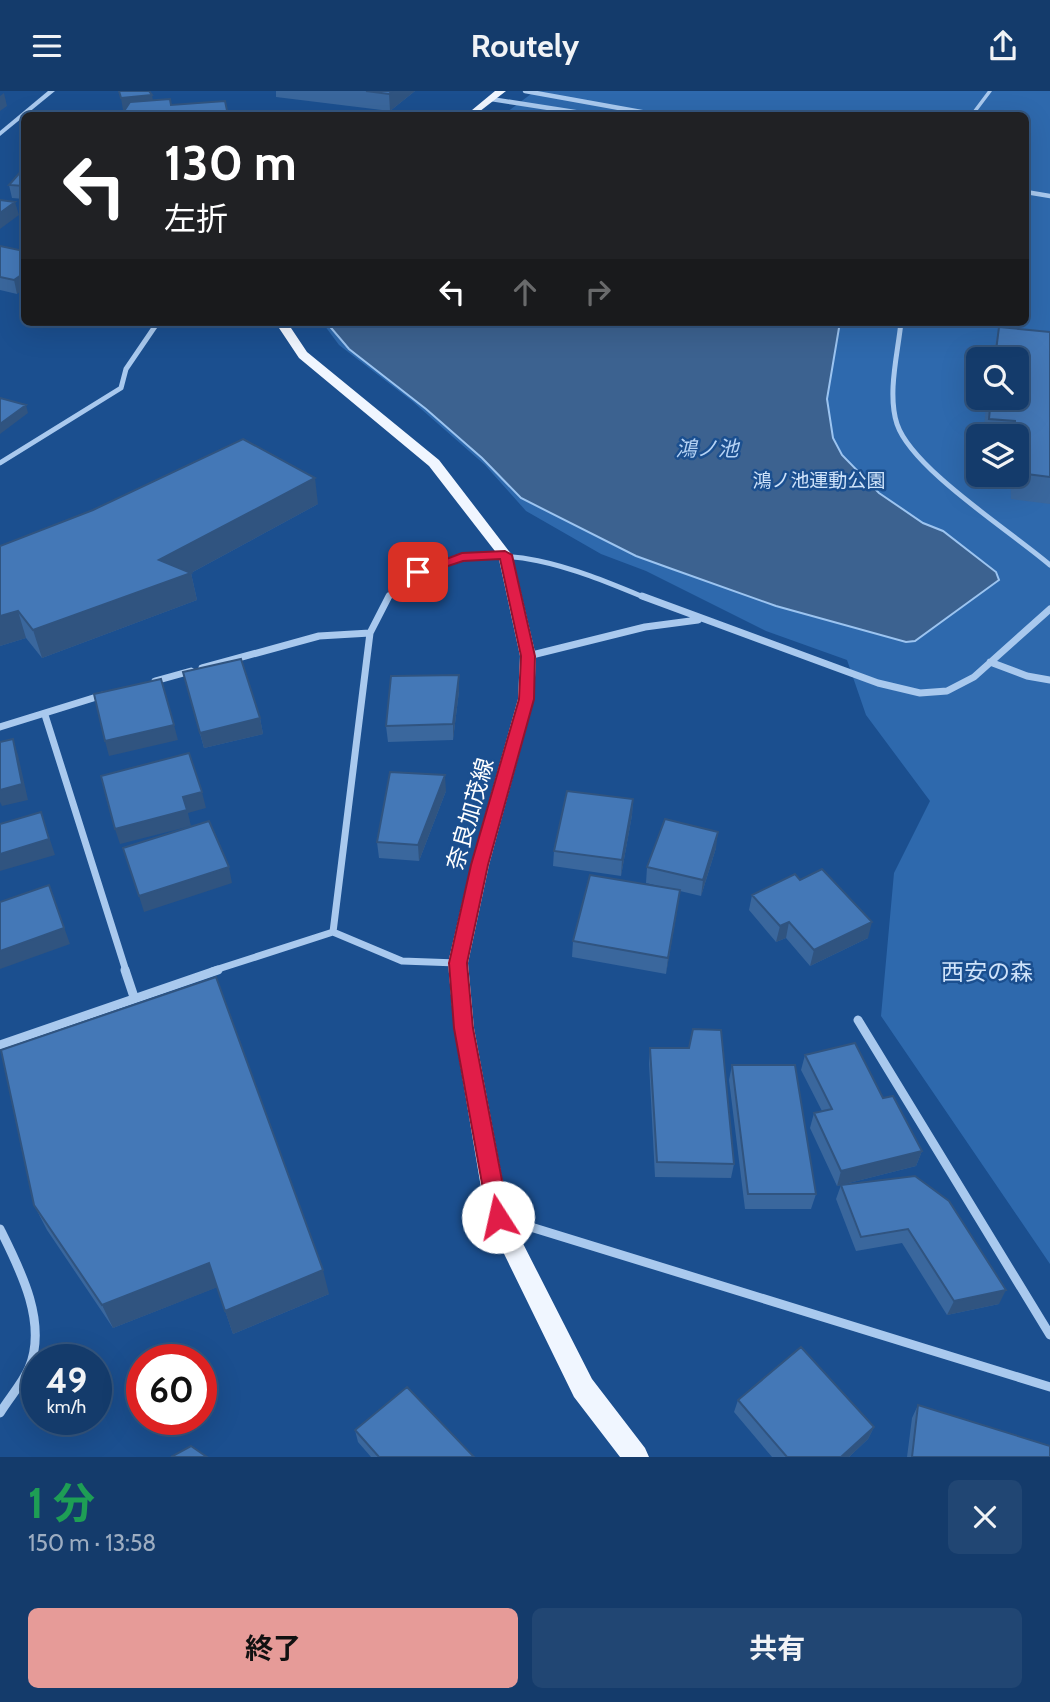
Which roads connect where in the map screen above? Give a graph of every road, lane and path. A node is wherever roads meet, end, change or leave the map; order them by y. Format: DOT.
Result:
graph roads {
  1 [pos="52,91"];
  2 [pos="501,91"];
  3 [pos="525,91"];
  4 [pos="990,91"];
  5 [pos="491,99"];
  6 [pos="27,112"];
  7 [pos="474,112"];
  8 [pos="575,112"];
  9 [pos="640,112"];
  10 [pos="974,112"];
  11 [pos="21,117"];
  12 [pos="0,134"];
  13 [pos="1029,192"];
  14 [pos="1050,195"];
  15 [pos="155,326"];
  16 [pos="284,326"];
  17 [pos="901,326"];
  18 [pos="0,463"];
  19 [pos="505,555"];
  20 [pos="1050,565"];
  21 [pos="1050,609"];
  22 [pos="698,620"];
  23 [pos="370,633"];
  24 [pos="528,656"];
  25 [pos="990,662"];
  26 [pos="1050,680"];
  27 [pos="149,682"];
  28 [pos="110,693"];
  29 [pos="45,715"];
  30 [pos="0,727"];
  31 [pos="333,932"];
  32 [pos="458,963"];
  33 [pos="134,997"];
  34 [pos="858,1020"];
  35 [pos="0,1045"];
  36 [pos="498,1217"];
  37 [pos="0,1229"];
  38 [pos="1050,1335"];
  39 [pos="1050,1387"];
  40 [pos="0,1413"];
  41 [pos="636,1457"];
  1 -- 6 [label="street"];
  2 -- 5 [label="main road"];
  3 -- 9 [label="street"];
  4 -- 10 [label="lane"];
  5 -- 7 [label="main road"];
  5 -- 8 [label="street"];
  11 -- 12 [label="street"];
  13 -- 14 [label="street"];
  15 -- 18 [label="street"];
  16 -- 19 [label="main road, 奈良加茂線"];
  17 -- 20 [label="street"];
  19 -- 22 [label="street"];
  19 -- 23 [label="street"];
  19 -- 24 [label="main road, 奈良加茂線"];
  21 -- 25 [label="street"];
  22 -- 24 [label="street"];
  22 -- 25 [label="street"];
  23 -- 27 [label="street"];
  23 -- 31 [label="street"];
  24 -- 32 [label="main road, 奈良加茂線"];
  25 -- 26 [label="street"];
  28 -- 29 [label="street"];
  29 -- 30 [label="street"];
  29 -- 33 [label="street"];
  31 -- 32 [label="street"];
  31 -- 33 [label="street"];
  32 -- 36 [label="main road, 奈良加茂線"];
  33 -- 35 [label="street"];
  34 -- 38 [label="street"];
  36 -- 39 [label="street"];
  36 -- 41 [label="main road, 奈良加茂線"];
  37 -- 40 [label="street"];
}
